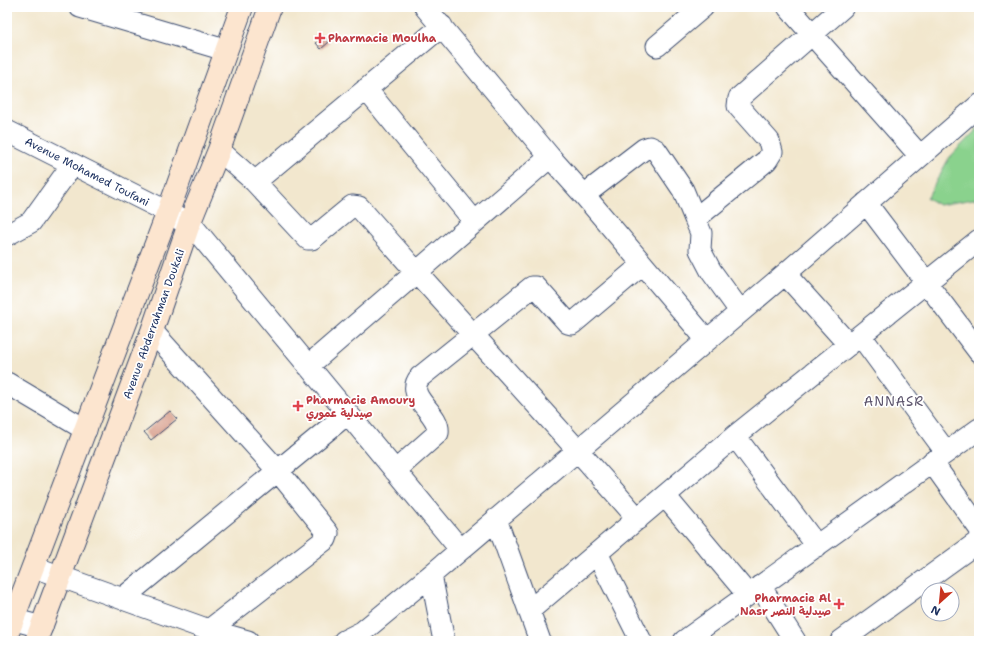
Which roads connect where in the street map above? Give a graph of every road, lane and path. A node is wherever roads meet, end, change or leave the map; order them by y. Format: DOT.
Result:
graph roads {
  1 [pos="80,7"];
  2 [pos="242,7"];
  3 [pos="270,7"];
  4 [pos="426,7"];
  5 [pos="703,7"];
  6 [pos="788,7"];
  7 [pos="843,7"];
  8 [pos="144,17"];
  9 [pos="442,26"];
  10 [pos="812,34"];
  11 [pos="656,46"];
  12 [pos="225,50"];
  13 [pos="366,89"];
  14 [pos="979,105"];
  15 [pos="7,131"];
  16 [pos="220,150"];
  17 [pos="920,156"];
  18 [pos="550,157"];
  19 [pos="72,165"];
  20 [pos="255,182"];
  21 [pos="584,195"];
  22 [pos="866,203"];
  23 [pos="168,212"];
  24 [pos="695,219"];
  25 [pos="474,221"];
  26 [pos="189,224"];
  27 [pos="7,235"];
  28 [pos="979,240"];
  29 [pos="642,265"];
  30 [pos="416,272"];
  31 [pos="785,274"];
  32 [pos="927,282"];
  33 [pos="740,311"];
  34 [pos="152,331"];
  35 [pos="472,335"];
  36 [pos="706,340"];
  37 [pos="855,340"];
  38 [pos="979,352"];
  39 [pos="308,366"];
  40 [pos="7,383"];
  41 [pos="347,414"];
  42 [pos="979,429"];
  43 [pos="86,430"];
  44 [pos="736,436"];
  45 [pos="577,449"];
  46 [pos="939,457"];
  47 [pos="278,471"];
  48 [pos="395,471"];
  49 [pos="665,496"];
  50 [pos="496,519"];
  51 [pos="638,519"];
  52 [pos="979,528"];
  53 [pos="979,541"];
  54 [pos="817,546"];
  55 [pos="460,549"];
  56 [pos="597,553"];
  57 [pos="34,567"];
  58 [pos="431,575"];
  59 [pos="61,577"];
  60 [pos="754,591"];
  61 [pos="122,598"];
  62 [pos="530,610"];
  63 [pos="9,624"];
  64 [pos="209,630"];
  65 [pos="39,634"];
  66 [pos="248,641"];
  67 [pos="344,641"];
  68 [pos="444,641"];
  69 [pos="540,641"];
  70 [pos="641,641"];
  71 [pos="684,641"];
  72 [pos="795,641"];
  73 [pos="840,641"];
  1 -- 8 [label="street"];
  2 -- 12 [label="main road"];
  3 -- 16 [label="main road, Avenue Abderrahman Doukali"];
  4 -- 9 [label="street"];
  5 -- 11 [label="street"];
  6 -- 10 [label="street"];
  7 -- 10 [label="street"];
  8 -- 12 [label="street"];
  9 -- 13 [label="street"];
  9 -- 18 [label="street"];
  10 -- 17 [label="street"];
  10 -- 24 [label="street"];
  12 -- 23 [label="main road"];
  13 -- 20 [label="street"];
  13 -- 25 [label="street"];
  14 -- 17 [label="street"];
  15 -- 19 [label="street, Avenue Mohamed Toufani"];
  16 -- 20 [label="street"];
  16 -- 26 [label="main road, Avenue Abderrahman Doukali"];
  17 -- 22 [label="street"];
  18 -- 21 [label="street"];
  18 -- 25 [label="street"];
  19 -- 23 [label="street, Avenue Mohamed Toufani"];
  19 -- 27 [label="street"];
  20 -- 30 [label="street"];
  21 -- 24 [label="street"];
  21 -- 29 [label="street"];
  22 -- 31 [label="street"];
  22 -- 32 [label="street"];
  23 -- 26 [label="street, Avenue Mohamed Toufani"];
  23 -- 43 [label="main road"];
  24 -- 33 [label="street"];
  25 -- 30 [label="street"];
  26 -- 34 [label="main road, Avenue Abderrahman Doukali"];
  26 -- 39 [label="street, Avenue Mohamed Toufani"];
  28 -- 32 [label="street"];
  29 -- 35 [label="street"];
  29 -- 36 [label="street"];
  30 -- 35 [label="street"];
  30 -- 39 [label="street"];
  31 -- 33 [label="street"];
  31 -- 37 [label="street"];
  32 -- 37 [label="street"];
  32 -- 38 [label="street"];
  33 -- 36 [label="street"];
  34 -- 47 [label="street"];
  34 -- 59 [label="main road, Avenue Abderrahman Doukali"];
  35 -- 45 [label="street"];
  35 -- 48 [label="street"];
  36 -- 45 [label="street"];
  37 -- 44 [label="street"];
  37 -- 46 [label="street"];
  39 -- 41 [label="street, Avenue Mohamed Toufani"];
  40 -- 43 [label="street"];
  41 -- 47 [label="street"];
  41 -- 48 [label="street, Avenue Mohamed Toufani"];
  42 -- 46 [label="street"];
  43 -- 57 [label="main road"];
  44 -- 49 [label="street"];
  44 -- 54 [label="street"];
  45 -- 50 [label="street"];
  45 -- 51 [label="street"];
  46 -- 52 [label="street"];
  46 -- 54 [label="street"];
  47 -- 61 [label="street"];
  47 -- 64 [label="street"];
  48 -- 55 [label="street, Avenue Mohamed Toufani"];
  49 -- 51 [label="street"];
  49 -- 60 [label="street"];
  50 -- 55 [label="street"];
  50 -- 62 [label="street"];
  51 -- 56 [label="street"];
  53 -- 73 [label="street"];
  54 -- 60 [label="street"];
  55 -- 58 [label="street"];
  56 -- 62 [label="street"];
  56 -- 70 [label="street"];
  57 -- 59 [label="street"];
  57 -- 63 [label="main road"];
  58 -- 67 [label="street"];
  58 -- 68 [label="street"];
  59 -- 61 [label="street"];
  59 -- 65 [label="main road, Avenue Abderrahman Doukali"];
  60 -- 71 [label="street"];
  60 -- 72 [label="street"];
  61 -- 64 [label="street"];
  62 -- 69 [label="street"];
  63 -- 65 [label="street"];
  64 -- 66 [label="street"];
}
